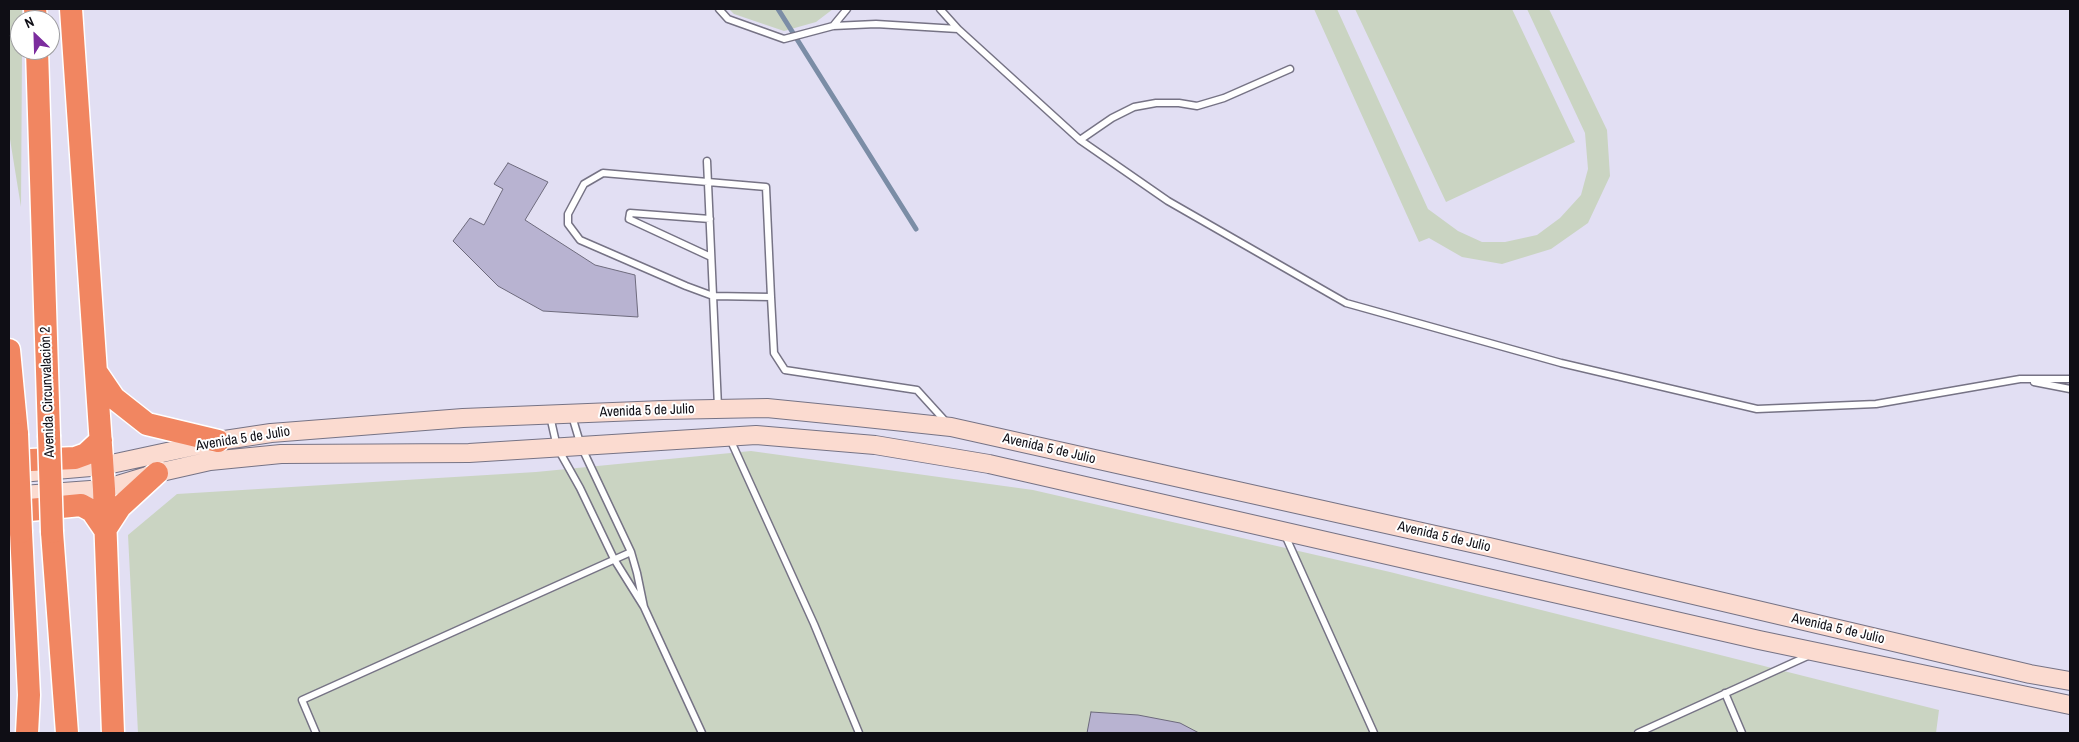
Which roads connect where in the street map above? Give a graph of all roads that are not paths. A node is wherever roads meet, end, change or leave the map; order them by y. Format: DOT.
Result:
graph roads {
  1 [pos="71,9"];
  2 [pos="719,9"];
  3 [pos="847,9"];
  4 [pos="940,9"];
  5 [pos="833,26"];
  6 [pos="958,29"];
  7 [pos="37,60"];
  8 [pos="1290,69"];
  9 [pos="1080,140"];
  10 [pos="707,161"];
  11 [pos="709,182"];
  12 [pos="710,219"];
  13 [pos="712,258"];
  14 [pos="713,296"];
  15 [pos="771,297"];
  16 [pos="9,350"];
  17 [pos="97,373"];
  18 [pos="2020,379"];
  19 [pos="2070,379"];
  20 [pos="2070,389"];
  21 [pos="718,409"];
  22 [pos="571,413"];
  23 [pos="550,414"];
  24 [pos="951,428"];
  25 [pos="729,437"];
  26 [pos="100,440"];
  27 [pos="218,441"];
  28 [pos="581,446"];
  29 [pos="557,447"];
  30 [pos="9,461"];
  31 [pos="102,466"];
  32 [pos="157,473"];
  33 [pos="9,474"];
  34 [pos="104,489"];
  35 [pos="9,496"];
  36 [pos="1292,503"];
  37 [pos="9,512"];
  38 [pos="105,530"];
  39 [pos="1283,531"];
  40 [pos="630,552"];
  41 [pos="614,559"];
  42 [pos="644,607"];
  43 [pos="1815,652"];
  44 [pos="2070,681"];
  45 [pos="1725,693"];
  46 [pos="2070,705"];
  47 [pos="27,733"];
  48 [pos="67,733"];
  49 [pos="113,733"];
  50 [pos="316,733"];
  51 [pos="702,733"];
  52 [pos="858,733"];
  53 [pos="1374,733"];
  54 [pos="1638,733"];
  55 [pos="1742,733"];
  1 -- 17 [label="highway"];
  2 -- 5 [label="lane"];
  3 -- 5 [label="lane"];
  4 -- 6 [label="lane"];
  5 -- 6 [label="lane"];
  6 -- 9 [label="lane"];
  7 -- 48 [label="highway, Avenida Circunvalación 2, bridge"];
  8 -- 9 [label="lane"];
  9 -- 18 [label="lane"];
  10 -- 11 [label="lane"];
  11 -- 12 [label="lane"];
  11 -- 14 [label="lane"];
  11 -- 15 [label="lane"];
  12 -- 13 [label="lane"];
  12 -- 13 [label="lane"];
  13 -- 14 [label="lane"];
  14 -- 15 [label="lane"];
  14 -- 21 [label="lane"];
  15 -- 24 [label="lane"];
  16 -- 47 [label="highway, bridge"];
  17 -- 26 [label="highway"];
  17 -- 27 [label="highway"];
  18 -- 19 [label="lane"];
  18 -- 20 [label="lane"];
  21 -- 22 [label="main road, Avenida 5 de Julio"];
  21 -- 24 [label="main road, Avenida 5 de Julio"];
  22 -- 23 [label="main road, Avenida 5 de Julio"];
  22 -- 28 [label="lane"];
  23 -- 27 [label="main road, Avenida 5 de Julio"];
  23 -- 29 [label="lane"];
  24 -- 36 [label="main road, Avenida 5 de Julio"];
  25 -- 28 [label="main road, Avenida 5 de Julio"];
  25 -- 39 [label="main road, Avenida 5 de Julio"];
  25 -- 52 [label="lane"];
  26 -- 30 [label="highway"];
  26 -- 31 [label="highway"];
  27 -- 31 [label="main road, Avenida 5 de Julio"];
  28 -- 29 [label="main road, Avenida 5 de Julio"];
  28 -- 40 [label="lane"];
  29 -- 32 [label="main road, Avenida 5 de Julio"];
  29 -- 41 [label="lane"];
  31 -- 33 [label="main road, Avenida 5 de Julio"];
  31 -- 34 [label="highway"];
  32 -- 34 [label="main road, Avenida 5 de Julio"];
  32 -- 38 [label="highway"];
  34 -- 35 [label="main road, Avenida 5 de Julio"];
  34 -- 38 [label="highway"];
  36 -- 39 [label="main road"];
  36 -- 44 [label="main road, Avenida 5 de Julio"];
  37 -- 38 [label="highway"];
  38 -- 49 [label="highway"];
  39 -- 43 [label="main road, Avenida 5 de Julio"];
  39 -- 53 [label="lane"];
  40 -- 41 [label="lane"];
  40 -- 42 [label="lane"];
  41 -- 42 [label="lane"];
  41 -- 50 [label="lane"];
  42 -- 51 [label="lane"];
  43 -- 45 [label="lane"];
  43 -- 46 [label="main road, Avenida 5 de Julio"];
  45 -- 54 [label="lane"];
  45 -- 55 [label="lane"];
}
